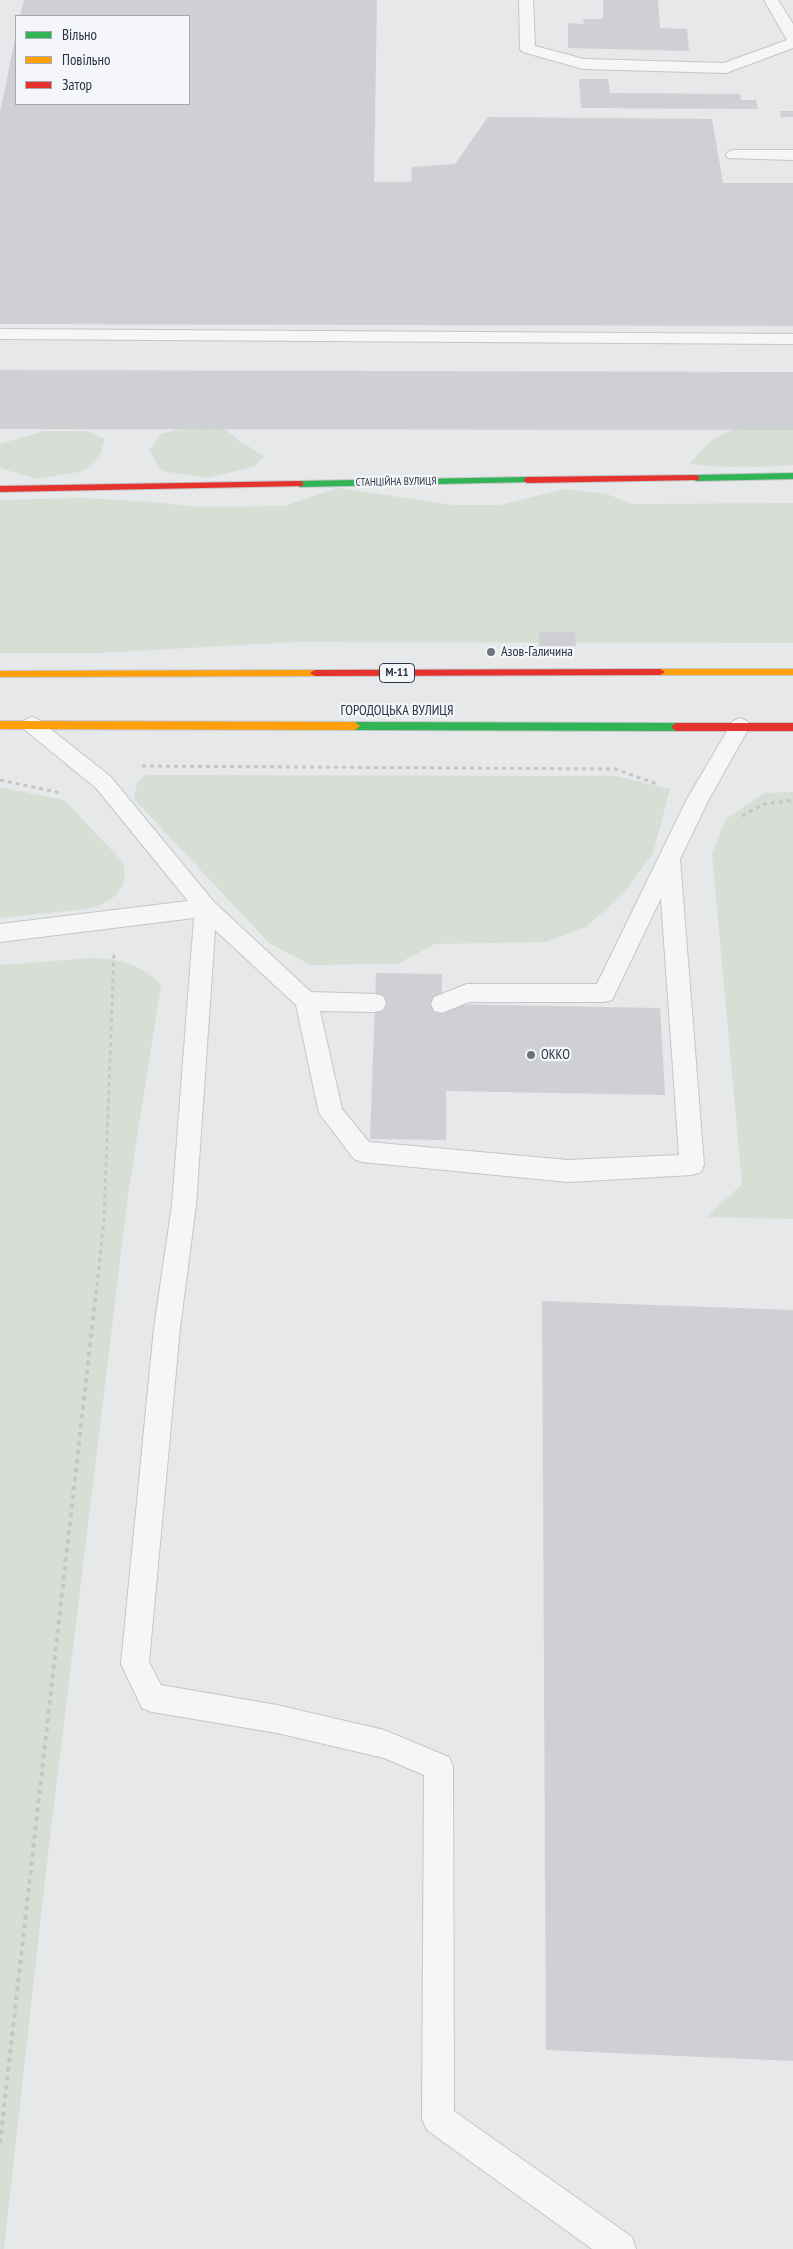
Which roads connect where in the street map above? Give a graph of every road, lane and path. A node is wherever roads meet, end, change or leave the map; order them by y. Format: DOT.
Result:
graph roads {
  1 [pos="526,0"];
  2 [pos="772,0"];
  3 [pos="793,37"];
  4 [pos="793,43"];
  5 [pos="793,155"];
  6 [pos="734,156"];
  7 [pos="0,334"];
  8 [pos="793,339"];
  9 [pos="793,476"];
  10 [pos="0,489"];
  11 [pos="793,672"];
  12 [pos="0,674"];
  13 [pos="0,725"];
  14 [pos="32,726"];
  15 [pos="740,726"];
  16 [pos="793,727"];
  17 [pos="142,766"];
  18 [pos="0,780"];
  19 [pos="657,784"];
  20 [pos="70,795"];
  21 [pos="793,800"];
  22 [pos="742,816"];
  23 [pos="668,860"];
  24 [pos="206,908"];
  25 [pos="115,919"];
  26 [pos="0,933"];
  27 [pos="306,1001"];
  28 [pos="375,1002"];
  29 [pos="442,1004"];
  30 [pos="0,2143"];
  31 [pos="620,2249"];
  1 -- 4 [label="lane"];
  2 -- 3 [label="lane"];
  5 -- 6 [label="lane"];
  7 -- 8 [label="lane"];
  9 -- 10 [label="main road, СТАНЦІЙНА ВУЛИЦЯ"];
  11 -- 12 [label="main road, М-11"];
  13 -- 14 [label="main road, ГОРОДОЦЬКА ВУЛИЦЯ"];
  14 -- 15 [label="main road, ГОРОДОЦЬКА ВУЛИЦЯ"];
  14 -- 24 [label="lane"];
  15 -- 16 [label="main road, ГОРОДОЦЬКА ВУЛИЦЯ"];
  15 -- 23 [label="lane"];
  17 -- 19 [label="path"];
  18 -- 20 [label="path"];
  21 -- 22 [label="path"];
  23 -- 27 [label="lane"];
  23 -- 29 [label="lane"];
  24 -- 25 [label="lane"];
  24 -- 27 [label="lane"];
  24 -- 31 [label="lane"];
  25 -- 26 [label="lane"];
  25 -- 30 [label="path"];
  27 -- 28 [label="lane"];
}
